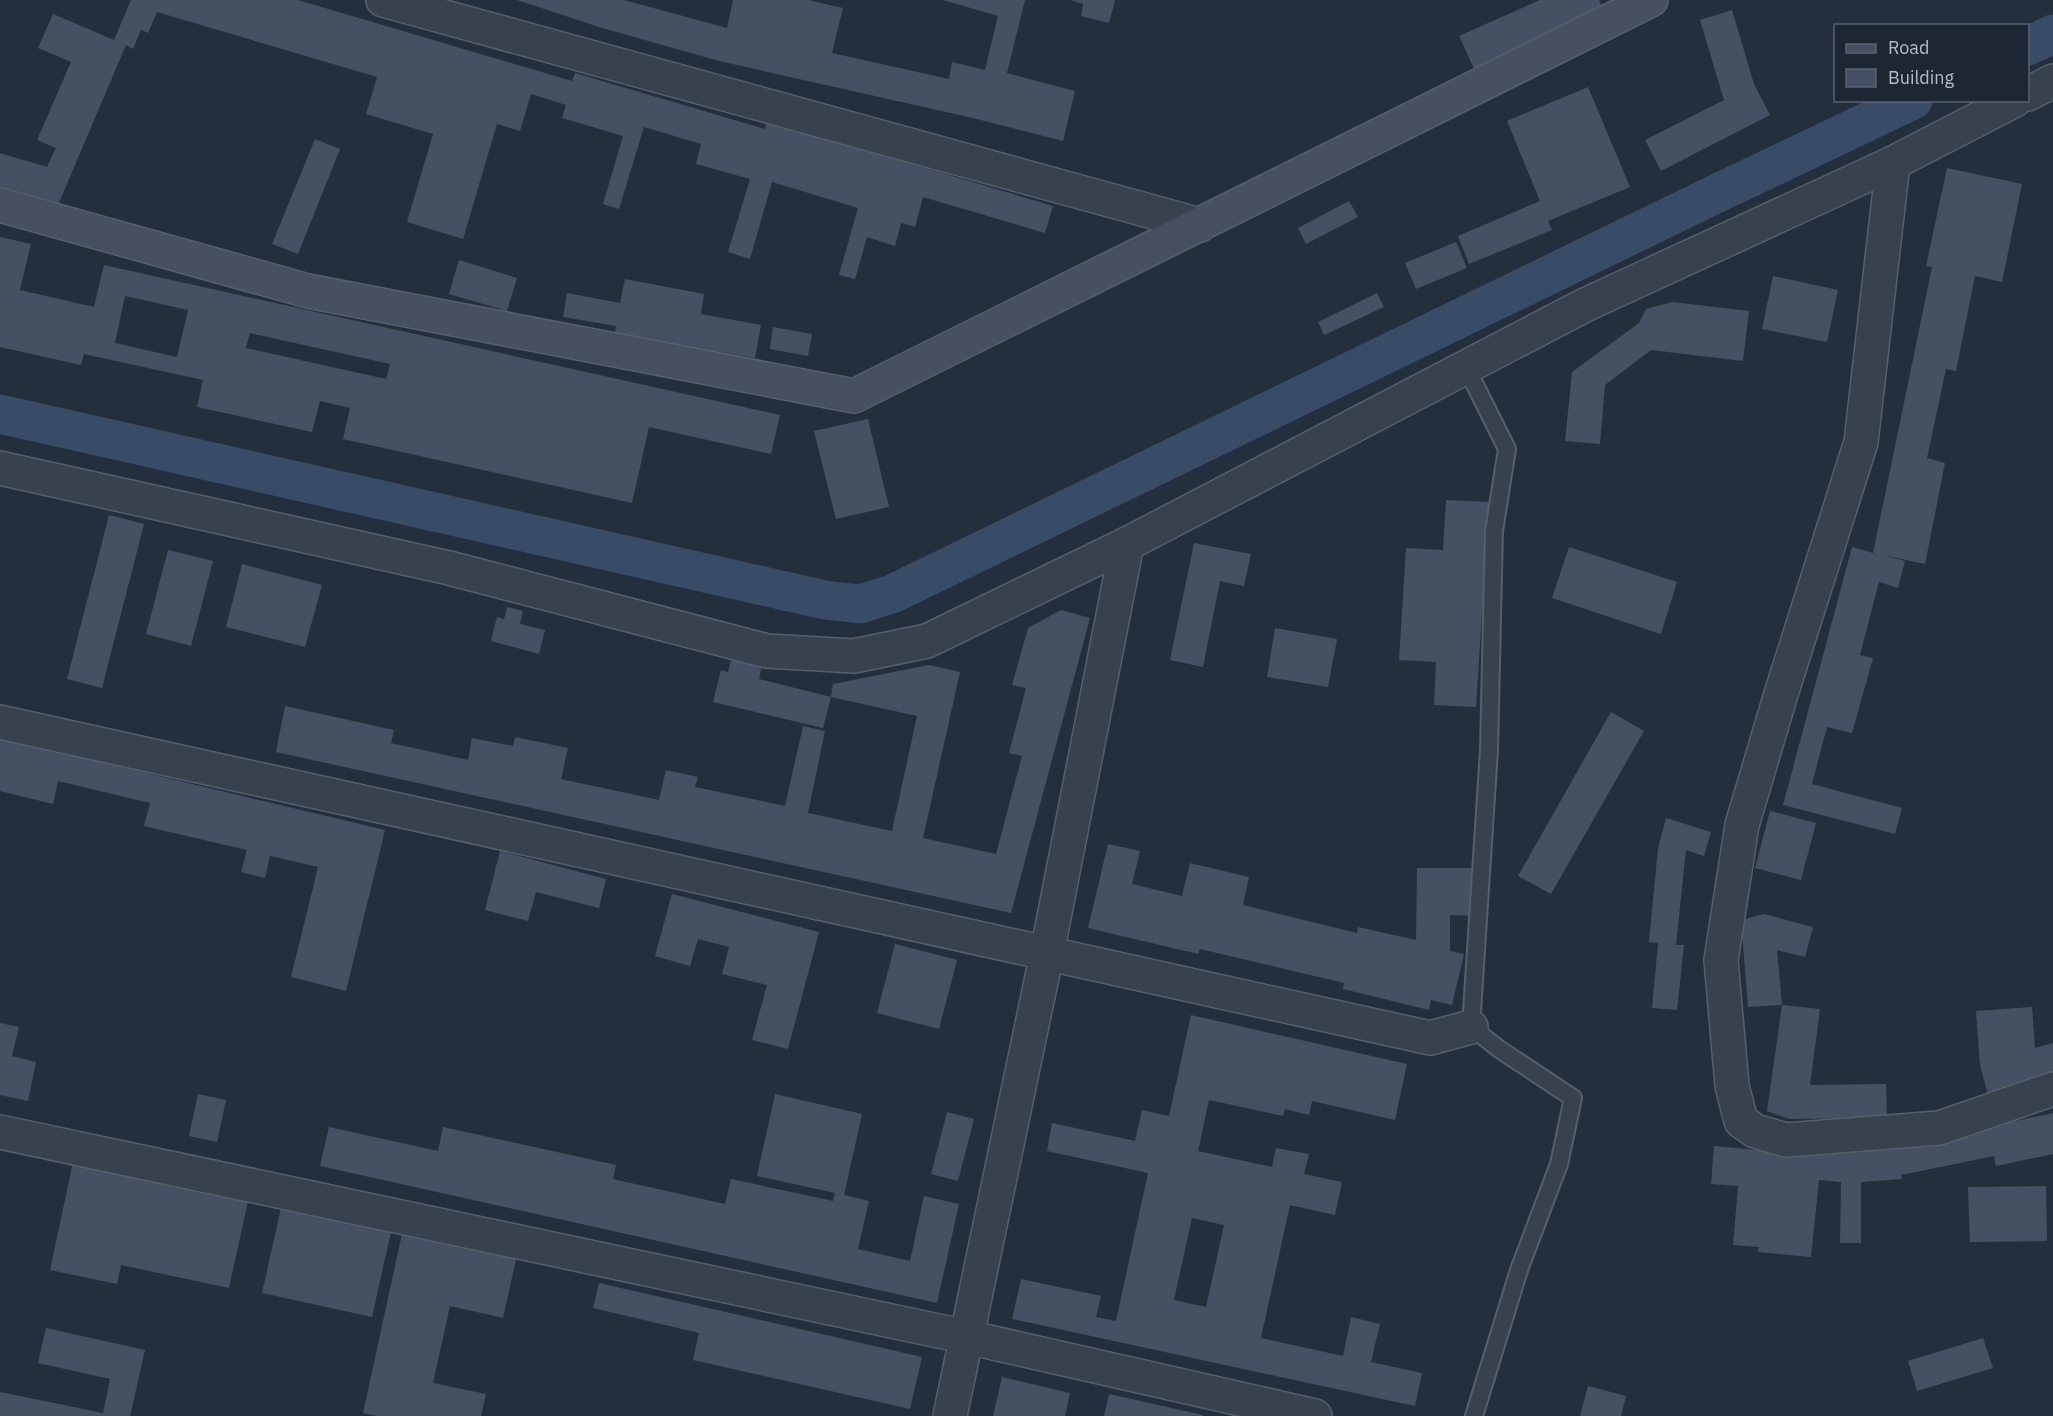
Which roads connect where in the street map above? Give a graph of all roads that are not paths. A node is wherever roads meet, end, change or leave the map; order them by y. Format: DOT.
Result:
graph roads {
  1 [pos="383,0"];
  2 [pos="1651,0"];
  3 [pos="2053,81"];
  4 [pos="2029,93"];
  5 [pos="2011,102"];
  6 [pos="1893,163"];
  7 [pos="0,205"];
  8 [pos="1200,225"];
  9 [pos="1466,367"];
  10 [pos="0,468"];
  11 [pos="1127,544"];
  12 [pos="0,722"];
  13 [pos="1047,953"];
  14 [pos="1471,1027"];
  15 [pos="2053,1089"];
  16 [pos="0,1132"];
  17 [pos="967,1337"];
  18 [pos="950,1416"];
  19 [pos="1315,1416"];
  20 [pos="1474,1416"];
  1 -- 8 [label="street"];
  2 -- 8 [label="street"];
  3 -- 4 [label="street"];
  5 -- 6 [label="street"];
  6 -- 9 [label="street"];
  6 -- 15 [label="street"];
  7 -- 8 [label="street"];
  9 -- 11 [label="street"];
  9 -- 14 [label="lane"];
  10 -- 11 [label="street"];
  11 -- 13 [label="street"];
  12 -- 13 [label="street"];
  13 -- 14 [label="street"];
  13 -- 17 [label="street"];
  14 -- 20 [label="lane"];
  16 -- 17 [label="street"];
  17 -- 18 [label="street"];
  17 -- 19 [label="street"];
}
